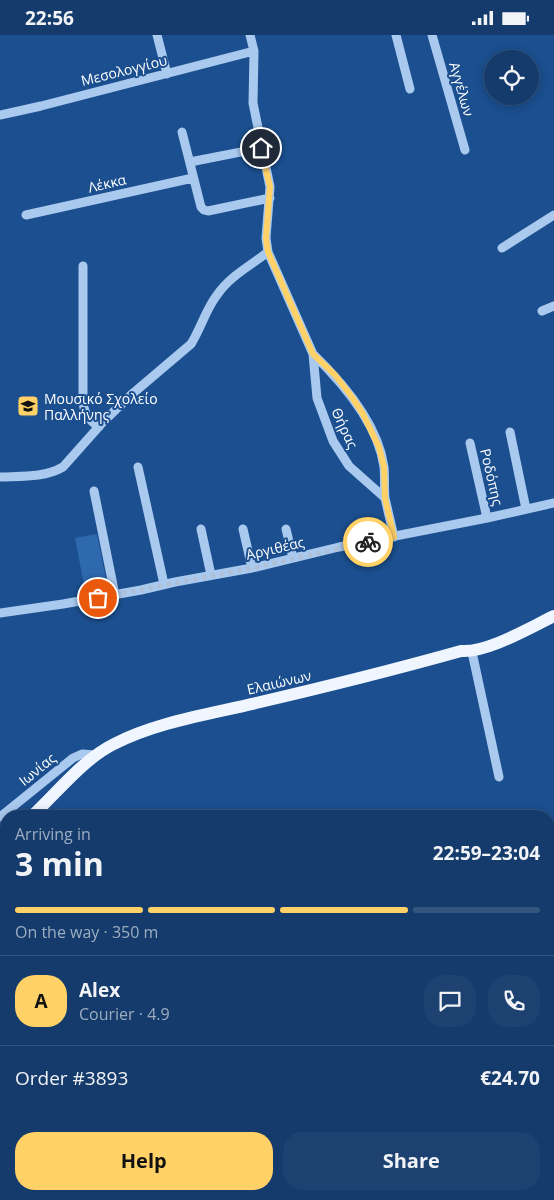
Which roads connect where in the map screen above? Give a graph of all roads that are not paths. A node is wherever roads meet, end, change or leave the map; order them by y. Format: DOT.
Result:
graph roads {
  1 [pos="157,35"];
  2 [pos="250,35"];
  3 [pos="396,35"];
  4 [pos="432,35"];
  5 [pos="254,51"];
  6 [pos="167,73"];
  7 [pos="410,89"];
  8 [pos="0,115"];
  9 [pos="182,132"];
  10 [pos="261,148"];
  11 [pos="466,150"];
  12 [pos="190,162"];
  13 [pos="193,177"];
  14 [pos="270,198"];
  15 [pos="26,215"];
  16 [pos="554,215"];
  17 [pos="502,248"];
  18 [pos="268,252"];
  19 [pos="83,266"];
  20 [pos="554,306"];
  21 [pos="542,311"];
  22 [pos="313,354"];
  23 [pos="99,427"];
  24 [pos="510,432"];
  25 [pos="470,443"];
  26 [pos="138,467"];
  27 [pos="0,477"];
  28 [pos="94,491"];
  29 [pos="385,498"];
  30 [pos="554,503"];
  31 [pos="526,509"];
  32 [pos="487,518"];
  33 [pos="200,529"];
  34 [pos="243,529"];
  35 [pos="286,529"];
  36 [pos="394,537"];
  37 [pos="293,559"];
  38 [pos="252,568"];
  39 [pos="211,575"];
  40 [pos="164,584"];
  41 [pos="115,595"];
  42 [pos="0,613"];
  43 [pos="554,617"];
  44 [pos="472,651"];
  45 [pos="96,755"];
  46 [pos="499,777"];
  47 [pos="9,810"];
  48 [pos="38,810"];
  1 -- 6 [label="street"];
  2 -- 5 [label="street"];
  3 -- 7 [label="street"];
  4 -- 11 [label="street, Αγγέλων"];
  5 -- 6 [label="street, Μεσολογγίου"];
  5 -- 10 [label="street"];
  6 -- 8 [label="street, Μεσολογγίου"];
  9 -- 12 [label="street"];
  10 -- 12 [label="street"];
  10 -- 14 [label="street"];
  12 -- 13 [label="street"];
  13 -- 14 [label="street"];
  13 -- 15 [label="street, Λέκκα"];
  14 -- 18 [label="street"];
  16 -- 17 [label="street"];
  18 -- 22 [label="street, Θήρας"];
  18 -- 23 [label="street"];
  19 -- 23 [label="street"];
  20 -- 21 [label="street"];
  22 -- 29 [label="street, Θήρας"];
  22 -- 29 [label="street, Θήρας"];
  23 -- 27 [label="street"];
  24 -- 31 [label="street"];
  25 -- 32 [label="street, Ροδόπης"];
  26 -- 40 [label="street"];
  28 -- 41 [label="street"];
  29 -- 36 [label="street, Θήρας"];
  30 -- 31 [label="street, Αργιθέας"];
  31 -- 32 [label="street, Αργιθέας"];
  32 -- 36 [label="street, Αργιθέας"];
  33 -- 39 [label="street"];
  34 -- 38 [label="street"];
  35 -- 37 [label="street"];
  36 -- 37 [label="street, Αργιθέας"];
  37 -- 38 [label="street, Αργιθέας"];
  38 -- 39 [label="street, Αργιθέας"];
  39 -- 40 [label="street, Αργιθέας"];
  40 -- 41 [label="street, Αργιθέας"];
  41 -- 42 [label="street, Αργιθέας"];
  43 -- 44 [label="main road, Ελαιώνων"];
  44 -- 45 [label="main road, Ελαιώνων"];
  44 -- 46 [label="street"];
  45 -- 47 [label="street, Ιωνίας"];
  45 -- 48 [label="main road, Ελαιώνων"];
}
